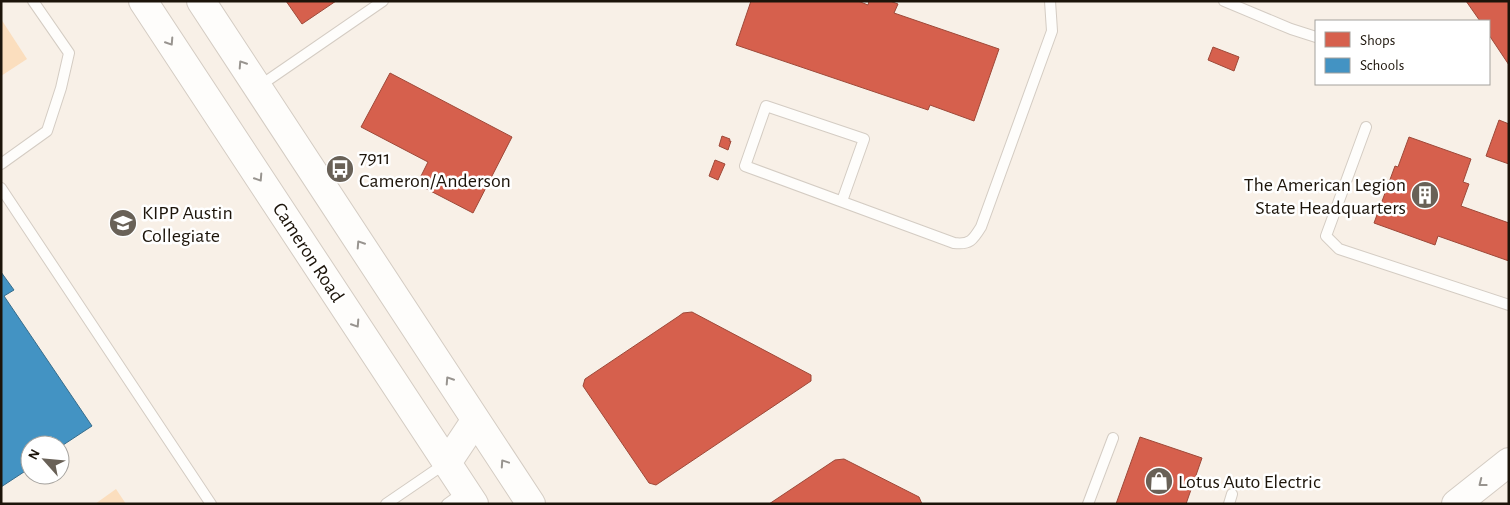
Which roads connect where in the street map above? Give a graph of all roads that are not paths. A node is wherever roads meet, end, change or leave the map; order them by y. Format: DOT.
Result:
graph roads {
  1 [pos="33,1"];
  2 [pos="143,1"];
  3 [pos="201,1"];
  4 [pos="383,1"];
  5 [pos="1050,1"];
  6 [pos="1224,1"];
  7 [pos="1315,37"];
  8 [pos="257,87"];
  9 [pos="1366,127"];
  10 [pos="1,164"];
  11 [pos="1,188"];
  12 [pos="842,201"];
  13 [pos="1509,305"];
  14 [pos="476,421"];
  15 [pos="1113,438"];
  16 [pos="1509,462"];
  17 [pos="447,463"];
  18 [pos="462,499"];
  19 [pos="211,504"];
  20 [pos="386,504"];
  21 [pos="531,504"];
  22 [pos="1088,504"];
  23 [pos="1456,504"];
  1 -- 10 [label="lane"];
  2 -- 17 [label="main road, Cameron Road, one-way"];
  8 -- 3 [label="main road, one-way"];
  4 -- 8 [label="lane"];
  5 -- 12 [label="lane"];
  6 -- 7 [label="lane"];
  14 -- 8 [label="main road, one-way"];
  9 -- 13 [label="lane"];
  11 -- 19 [label="lane"];
  12 -- 12 [label="lane"];
  14 -- 17 [label="main road"];
  21 -- 14 [label="main road, one-way"];
  15 -- 22 [label="lane"];
  16 -- 23 [label="main road, one-way"];
  17 -- 18 [label="main road, Cameron Road"];
  17 -- 20 [label="lane"];
}
